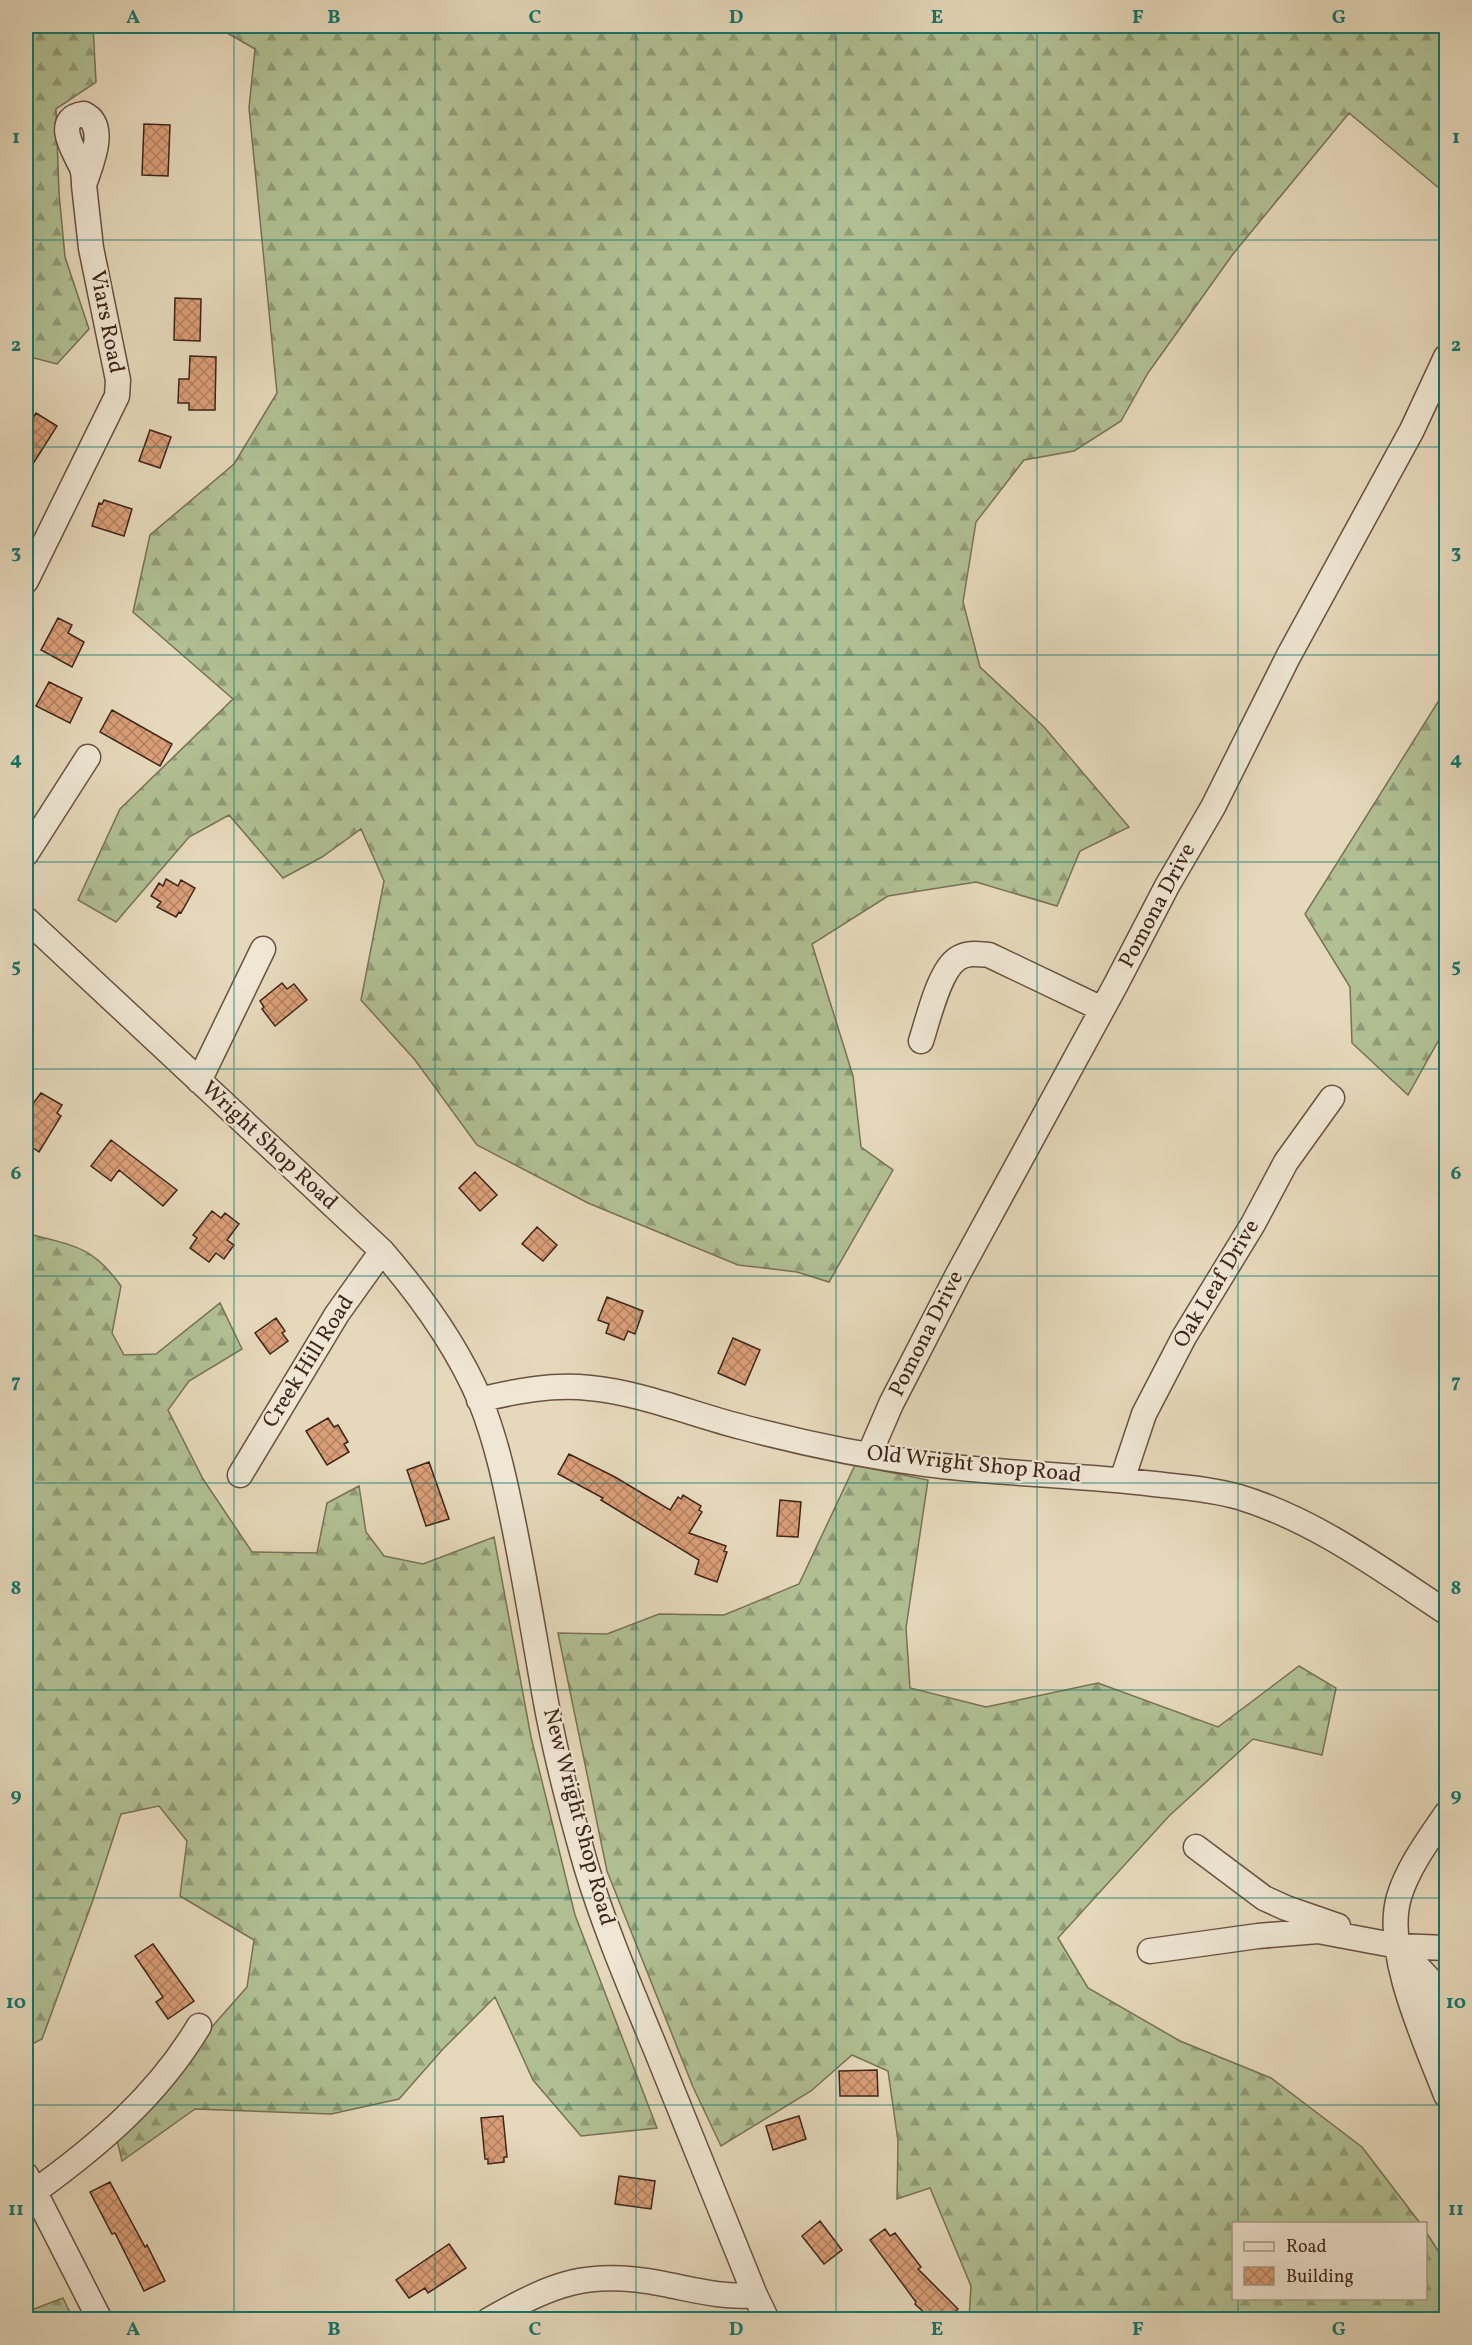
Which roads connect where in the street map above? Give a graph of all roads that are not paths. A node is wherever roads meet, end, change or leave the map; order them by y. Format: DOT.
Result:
graph roads {
  1 [pos="84,185"];
  2 [pos="1446,357"];
  3 [pos="26,581"];
  4 [pos="88,757"];
  5 [pos="26,854"];
  6 [pos="26,919"];
  7 [pos="263,949"];
  8 [pos="1102,1009"];
  9 [pos="921,1041"];
  10 [pos="199,1081"];
  11 [pos="1332,1098"];
  12 [pos="382,1251"];
  13 [pos="480,1400"];
  14 [pos="869,1455"];
  15 [pos="240,1475"];
  16 [pos="1122,1480"];
  17 [pos="1446,1612"];
  18 [pos="1446,1814"];
  19 [pos="1196,1847"];
  20 [pos="1398,1946"];
  21 [pos="1446,1948"];
  22 [pos="1150,1951"];
  23 [pos="1446,1959"];
  24 [pos="1446,1996"];
  25 [pos="199,2026"];
  26 [pos="1446,2041"];
  27 [pos="1446,2095"];
  28 [pos="30,2183"];
  29 [pos="755,2295"];
  30 [pos="100,2319"];
  31 [pos="489,2319"];
  32 [pos="767,2319"];
  1 -- 3 [label="street, Viars Road"];
  2 -- 8 [label="street, Pomona Drive"];
  4 -- 5 [label="street"];
  6 -- 10 [label="street, Wright Shop Road"];
  7 -- 10 [label="street"];
  8 -- 9 [label="street"];
  8 -- 14 [label="street, Pomona Drive"];
  10 -- 12 [label="street, Wright Shop Road"];
  11 -- 16 [label="street, Oak Leaf Drive"];
  12 -- 13 [label="street, Wright Shop Road"];
  12 -- 15 [label="street, Creek Hill Road"];
  13 -- 14 [label="street, Old Wright Shop Road"];
  13 -- 29 [label="street, New Wright Shop Road"];
  14 -- 16 [label="street, Old Wright Shop Road"];
  16 -- 17 [label="street, Old Wright Shop Road"];
  18 -- 20 [label="street"];
  19 -- 20 [label="street"];
  20 -- 21 [label="street"];
  20 -- 22 [label="street"];
  20 -- 23 [label="street"];
  20 -- 24 [label="street"];
  20 -- 26 [label="street"];
  20 -- 27 [label="street"];
  25 -- 28 [label="street"];
  28 -- 30 [label="street"];
  29 -- 31 [label="street"];
  29 -- 32 [label="street, New Wright Shop Road"];
}
